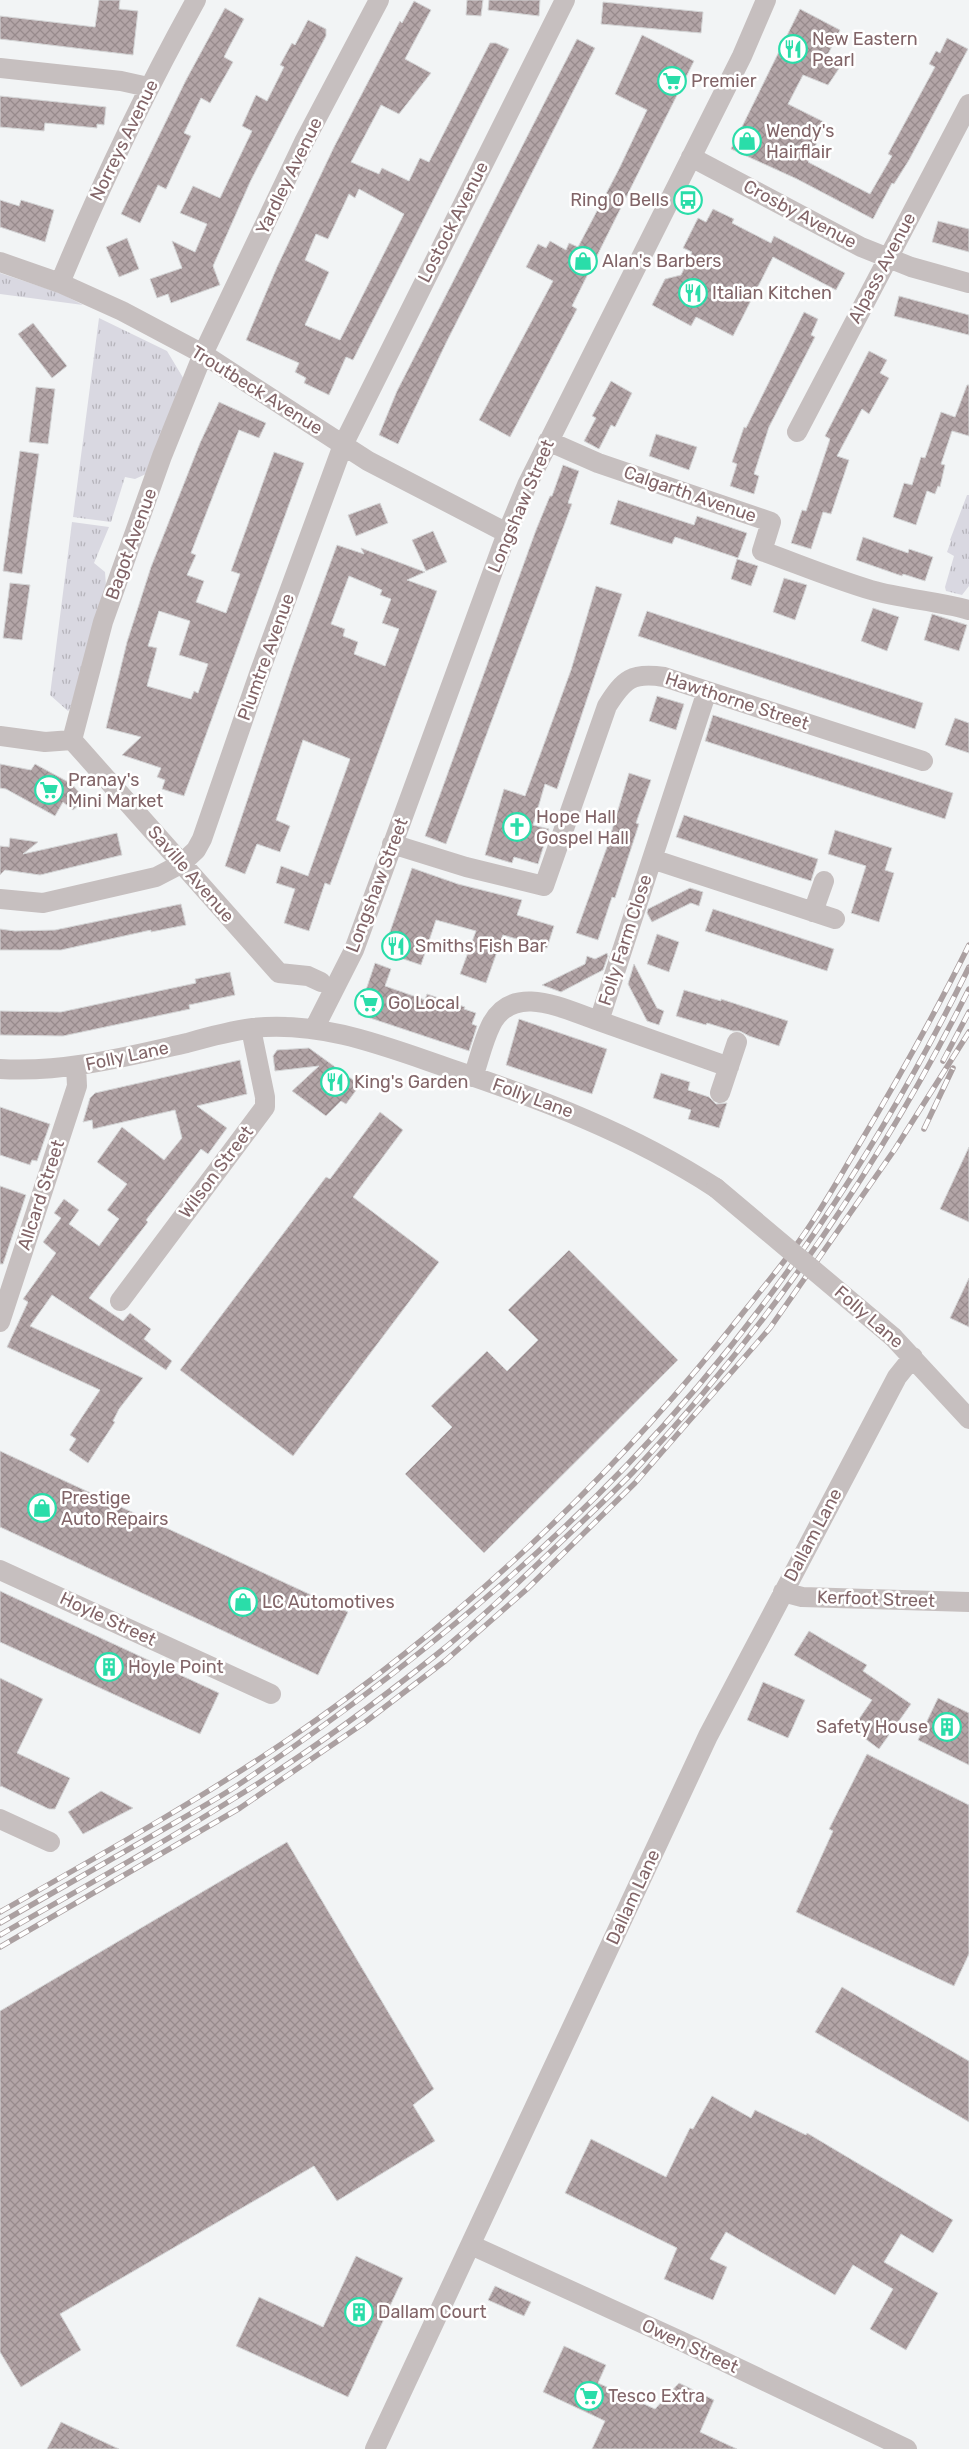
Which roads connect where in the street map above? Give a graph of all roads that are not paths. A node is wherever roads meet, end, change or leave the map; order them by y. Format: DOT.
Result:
graph roads {
  1 [pos="196,0"];
  2 [pos="379,0"];
  3 [pos="565,0"];
  4 [pos="766,0"];
  5 [pos="0,68"];
  6 [pos="148,87"];
  7 [pos="969,104"];
  8 [pos="691,157"];
  9 [pos="887,258"];
  10 [pos="0,262"];
  11 [pos="60,283"];
  12 [pos="969,283"];
  13 [pos="203,354"];
  14 [pos="797,432"];
  15 [pos="548,441"];
  16 [pos="343,445"];
  17 [pos="507,533"];
  18 [pos="969,610"];
  19 [pos="707,691"];
  20 [pos="0,736"];
  21 [pos="72,740"];
  22 [pos="923,761"];
  23 [pos="392,844"];
  24 [pos="652,859"];
  25 [pos="182,864"];
  26 [pos="824,881"];
  27 [pos="0,899"];
  28 [pos="813,912"];
  29 [pos="835,919"];
  30 [pos="321,982"];
  31 [pos="599,1021"];
  32 [pos="251,1029"];
  33 [pos="314,1029"];
  34 [pos="737,1042"];
  35 [pos="76,1066"];
  36 [pos="729,1067"];
  37 [pos="0,1069"];
  38 [pos="473,1077"];
  39 [pos="720,1093"];
  40 [pos="120,1301"];
  41 [pos="0,1322"];
  42 [pos="913,1357"];
  43 [pos="969,1419"];
  44 [pos="0,1570"];
  45 [pos="783,1592"];
  46 [pos="969,1602"];
  47 [pos="271,1694"];
  48 [pos="0,1818"];
  49 [pos="50,1842"];
  50 [pos="472,2245"];
  51 [pos="375,2449"];
  52 [pos="907,2449"];
  1 -- 6 [label="street, Norreys Avenue"];
  2 -- 13 [label="street, Yardley Avenue"];
  3 -- 16 [label="street, Lostock Avenue"];
  4 -- 8 [label="street, Longshaw Street"];
  5 -- 6 [label="street"];
  6 -- 11 [label="street, Norreys Avenue"];
  7 -- 9 [label="street, Alpass Avenue"];
  8 -- 9 [label="street, Crosby Avenue"];
  8 -- 15 [label="street, Longshaw Street"];
  9 -- 12 [label="street, Crosby Avenue"];
  9 -- 14 [label="street, Alpass Avenue"];
  10 -- 11 [label="street, Troutbeck Avenue"];
  11 -- 13 [label="street, Troutbeck Avenue"];
  13 -- 16 [label="street, Troutbeck Avenue"];
  13 -- 21 [label="street, Bagot Avenue"];
  15 -- 17 [label="street, Longshaw Street"];
  15 -- 18 [label="street, Calgarth Avenue"];
  16 -- 17 [label="street, Troutbeck Avenue"];
  16 -- 25 [label="street, Plumtre Avenue"];
  17 -- 23 [label="street, Longshaw Street"];
  19 -- 22 [label="street, Hawthorne Street"];
  19 -- 23 [label="street, Hawthorne Street"];
  19 -- 24 [label="street, Folly Farm Close"];
  20 -- 21 [label="street"];
  21 -- 25 [label="street, Saville Avenue"];
  23 -- 33 [label="street, Longshaw Street"];
  24 -- 28 [label="street, Folly Farm Close"];
  24 -- 31 [label="street, Folly Farm Close"];
  25 -- 27 [label="street"];
  25 -- 30 [label="street, Saville Avenue"];
  26 -- 28 [label="street"];
  28 -- 29 [label="street, Folly Farm Close"];
  31 -- 36 [label="street, Folly Farm Close"];
  31 -- 38 [label="street, Folly Farm Close"];
  32 -- 33 [label="street, Folly Lane"];
  32 -- 35 [label="street, Folly Lane"];
  32 -- 40 [label="street, Wilson Street"];
  33 -- 38 [label="street, Folly Lane"];
  34 -- 36 [label="street"];
  35 -- 37 [label="street, Folly Lane"];
  35 -- 41 [label="street, Allcard Street"];
  36 -- 39 [label="street"];
  38 -- 42 [label="street, Folly Lane, bridge"];
  42 -- 43 [label="street, Folly Lane"];
  42 -- 45 [label="street, Dallam Lane"];
  44 -- 47 [label="street, Hoyle Street"];
  45 -- 46 [label="street, Kerfoot Street"];
  45 -- 50 [label="street, Dallam Lane"];
  48 -- 49 [label="street"];
  50 -- 51 [label="street, Dallam Lane"];
  50 -- 52 [label="street, Owen Street"];
}
